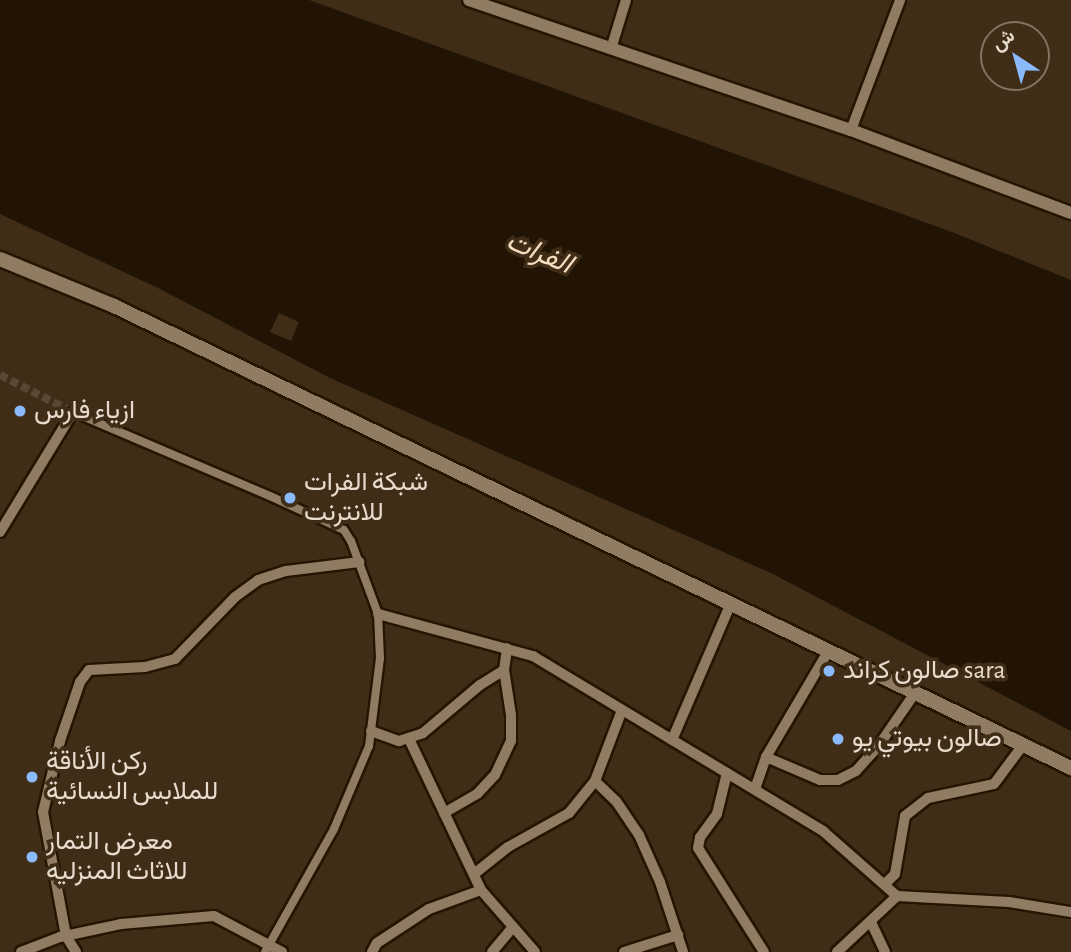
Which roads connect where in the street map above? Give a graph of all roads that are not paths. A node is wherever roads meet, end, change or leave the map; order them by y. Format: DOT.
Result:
graph roads {
  1 [pos="626,0"];
  2 [pos="900,0"];
  3 [pos="474,1"];
  4 [pos="611,49"];
  5 [pos="851,131"];
  6 [pos="1071,214"];
  7 [pos="0,259"];
  8 [pos="73,412"];
  9 [pos="0,532"];
  10 [pos="359,562"];
  11 [pos="731,603"];
  12 [pos="378,614"];
  13 [pos="507,648"];
  14 [pos="828,650"];
  15 [pos="504,670"];
  16 [pos="915,693"];
  17 [pos="622,710"];
  18 [pos="371,731"];
  19 [pos="409,739"];
  20 [pos="672,740"];
  21 [pos="1023,745"];
  22 [pos="766,757"];
  23 [pos="1071,768"];
  24 [pos="727,773"];
  25 [pos="594,781"];
  26 [pos="755,789"];
  27 [pos="444,813"];
  28 [pos="474,874"];
  29 [pos="886,884"];
  30 [pos="481,890"];
  31 [pos="897,896"];
  32 [pos="1071,912"];
  33 [pos="871,922"];
  34 [pos="513,927"];
  35 [pos="678,935"];
  36 [pos="66,936"];
  37 [pos="267,948"];
  38 [pos="21,952"];
  39 [pos="76,952"];
  40 [pos="282,952"];
  41 [pos="372,952"];
  42 [pos="492,952"];
  43 [pos="535,952"];
  44 [pos="624,952"];
  45 [pos="683,952"];
  46 [pos="764,952"];
  47 [pos="837,952"];
  48 [pos="885,952"];
  1 -- 4 [label="street"];
  2 -- 5 [label="street"];
  3 -- 4 [label="street"];
  4 -- 5 [label="street"];
  5 -- 6 [label="street"];
  7 -- 11 [label="main road"];
  8 -- 9 [label="street"];
  8 -- 10 [label="street"];
  10 -- 12 [label="street"];
  10 -- 36 [label="street"];
  11 -- 14 [label="main road"];
  11 -- 20 [label="street"];
  12 -- 13 [label="street"];
  12 -- 18 [label="street"];
  13 -- 15 [label="street"];
  13 -- 17 [label="street"];
  14 -- 16 [label="main road"];
  14 -- 22 [label="street"];
  15 -- 19 [label="street"];
  15 -- 27 [label="street"];
  16 -- 21 [label="main road"];
  16 -- 22 [label="street"];
  17 -- 20 [label="street"];
  17 -- 25 [label="street"];
  18 -- 19 [label="street"];
  18 -- 37 [label="street"];
  19 -- 27 [label="street"];
  20 -- 24 [label="street"];
  21 -- 23 [label="main road"];
  21 -- 29 [label="street"];
  22 -- 26 [label="street"];
  24 -- 26 [label="street"];
  24 -- 46 [label="street"];
  25 -- 28 [label="street"];
  25 -- 35 [label="street"];
  26 -- 29 [label="street"];
  27 -- 28 [label="street"];
  28 -- 30 [label="street"];
  29 -- 31 [label="street"];
  30 -- 34 [label="street"];
  30 -- 41 [label="street"];
  31 -- 32 [label="street"];
  31 -- 33 [label="street"];
  33 -- 47 [label="street"];
  33 -- 48 [label="street"];
  34 -- 42 [label="street"];
  34 -- 43 [label="street"];
  35 -- 44 [label="street"];
  35 -- 45 [label="street"];
  36 -- 37 [label="street"];
  36 -- 38 [label="street"];
  36 -- 39 [label="street"];
  37 -- 40 [label="street"];
}
